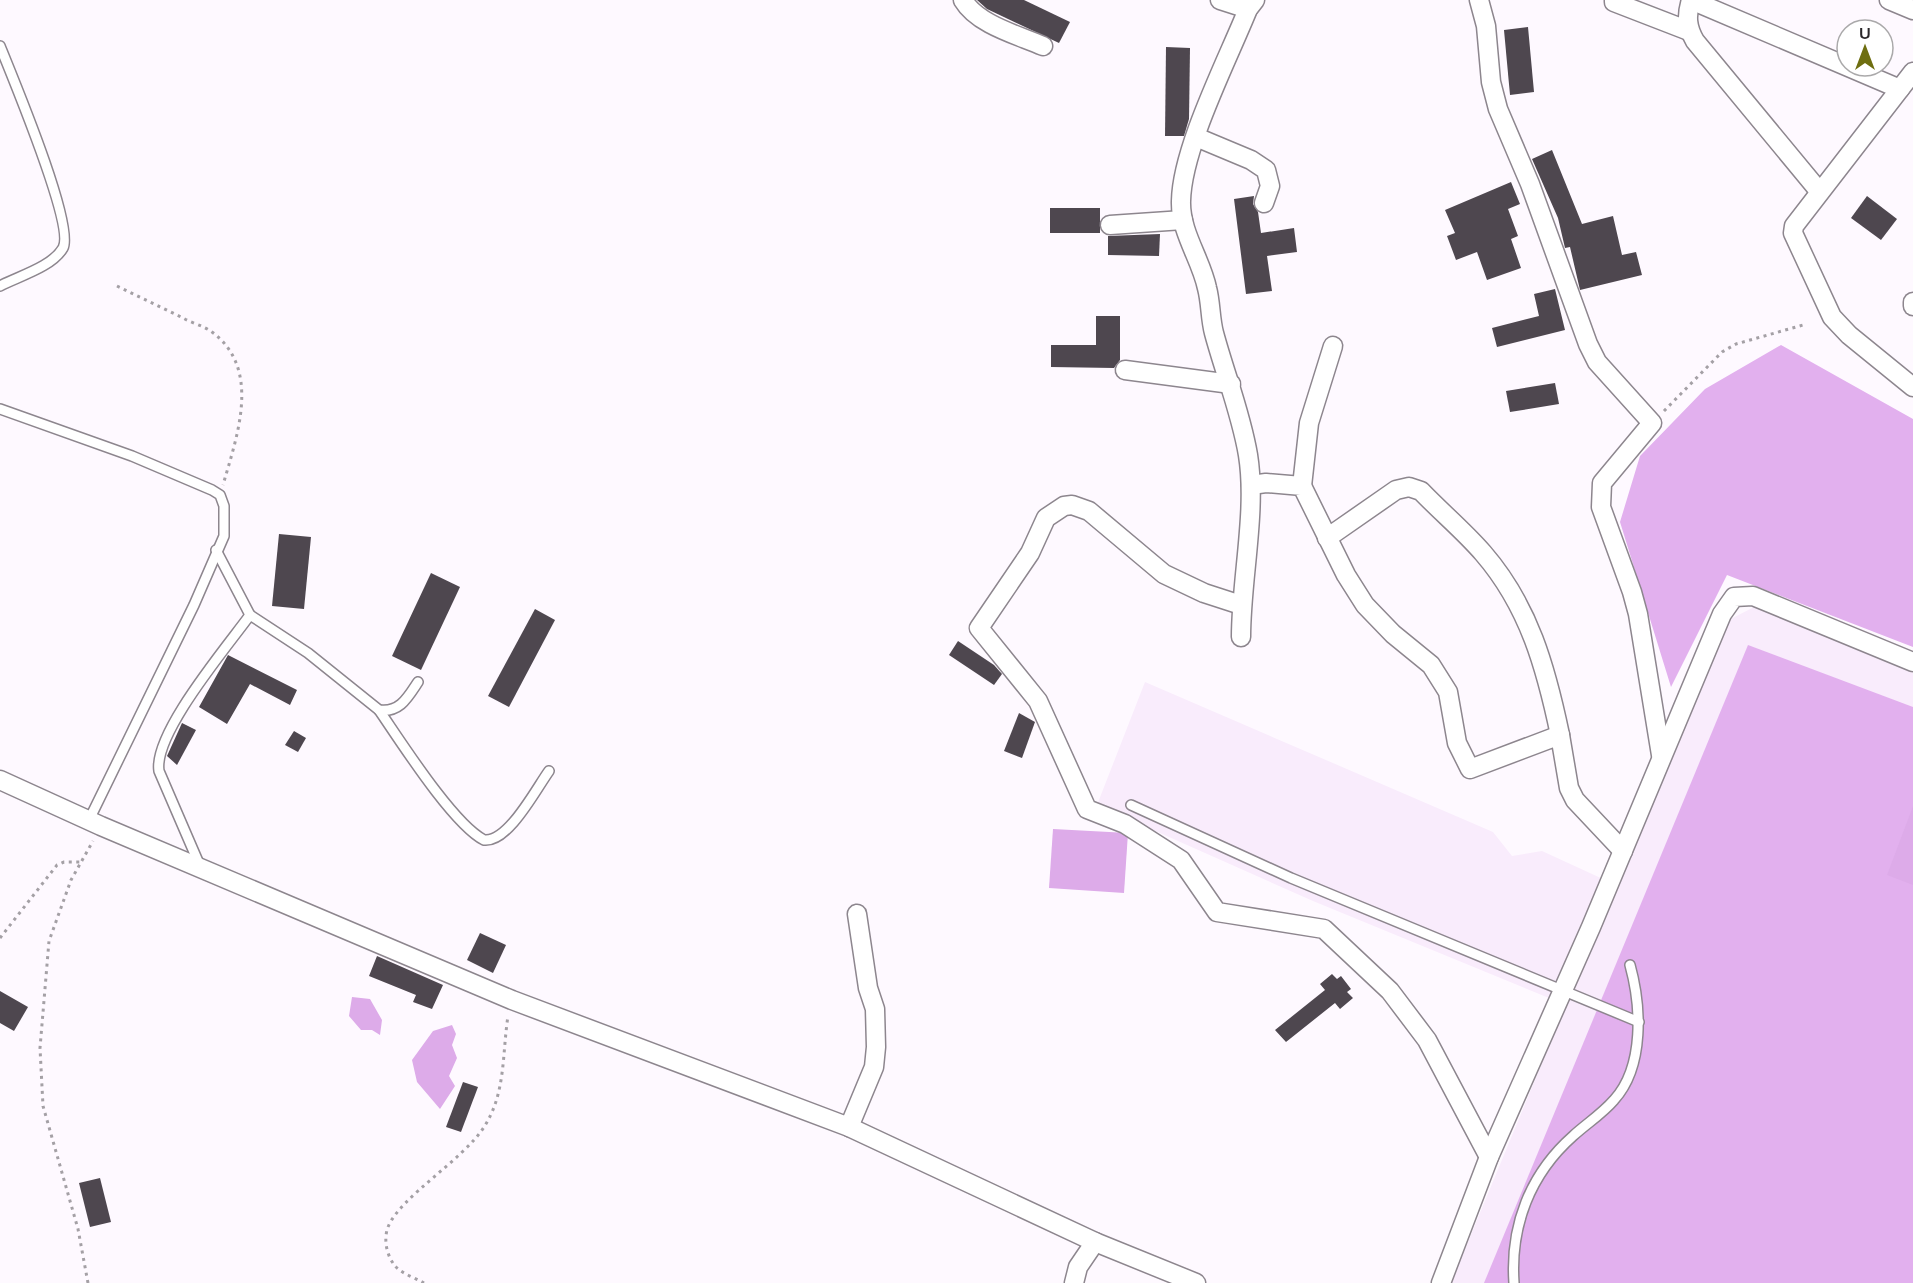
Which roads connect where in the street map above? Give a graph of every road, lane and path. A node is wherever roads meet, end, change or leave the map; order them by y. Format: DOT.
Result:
graph roads {
  1 [pos="963,0"];
  2 [pos="1220,0"];
  3 [pos="1479,0"];
  4 [pos="1614,0"];
  5 [pos="1691,0"];
  6 [pos="1889,0"];
  7 [pos="1251,4"];
  8 [pos="1913,10"];
  9 [pos="1689,31"];
  10 [pos="0,46"];
  11 [pos="1043,46"];
  12 [pos="1913,72"];
  13 [pos="1900,89"];
  14 [pos="1196,137"];
  15 [pos="1819,191"];
  16 [pos="1264,203"];
  17 [pos="1183,220"];
  18 [pos="1110,225"];
  19 [pos="0,286"];
  20 [pos="117,286"];
  21 [pos="1803,325"];
  22 [pos="1333,346"];
  23 [pos="1125,370"];
  24 [pos="1231,384"];
  25 [pos="1913,387"];
  26 [pos="0,409"];
  27 [pos="1652,423"];
  28 [pos="1251,485"];
  29 [pos="1302,486"];
  30 [pos="220,495"];
  31 [pos="1328,538"];
  32 [pos="216,550"];
  33 [pos="1241,605"];
  34 [pos="250,615"];
  35 [pos="1241,637"];
  36 [pos="1913,662"];
  37 [pos="418,682"];
  38 [pos="379,710"];
  39 [pos="1560,735"];
  40 [pos="1661,755"];
  41 [pos="549,771"];
  42 [pos="0,780"];
  43 [pos="1131,805"];
  44 [pos="95,823"];
  45 [pos="1623,851"];
  46 [pos="81,862"];
  47 [pos="201,868"];
  48 [pos="857,914"];
  49 [pos="0,938"];
  50 [pos="1630,965"];
  51 [pos="1563,990"];
  52 [pos="512,1000"];
  53 [pos="1639,1022"];
  54 [pos="849,1127"];
  55 [pos="1489,1157"];
  56 [pos="1095,1242"];
  57 [pos="88,1283"];
  58 [pos="424,1283"];
  59 [pos="1074,1283"];
  60 [pos="1196,1283"];
  61 [pos="1441,1283"];
  62 [pos="1514,1283"];
  1 -- 11 [label="street"];
  2 -- 7 [label="street"];
  3 -- 27 [label="street"];
  4 -- 9 [label="street"];
  5 -- 9 [label="street"];
  5 -- 13 [label="street"];
  6 -- 8 [label="street"];
  7 -- 14 [label="street"];
  9 -- 15 [label="street"];
  10 -- 19 [label="lane"];
  12 -- 13 [label="street"];
  13 -- 15 [label="street"];
  14 -- 16 [label="street"];
  14 -- 17 [label="street"];
  15 -- 25 [label="street"];
  17 -- 18 [label="street"];
  17 -- 24 [label="street"];
  20 -- 30 [label="path"];
  21 -- 27 [label="path"];
  22 -- 29 [label="street"];
  23 -- 24 [label="street"];
  24 -- 28 [label="street"];
  26 -- 30 [label="lane"];
  27 -- 40 [label="street"];
  28 -- 29 [label="street"];
  28 -- 33 [label="street"];
  29 -- 31 [label="street"];
  30 -- 32 [label="lane"];
  31 -- 39 [label="street"];
  31 -- 39 [label="street"];
  32 -- 34 [label="lane"];
  32 -- 44 [label="lane"];
  33 -- 35 [label="street"];
  33 -- 55 [label="street"];
  34 -- 38 [label="lane"];
  34 -- 47 [label="lane"];
  36 -- 40 [label="street"];
  37 -- 38 [label="lane"];
  38 -- 41 [label="lane"];
  39 -- 45 [label="street"];
  40 -- 45 [label="street"];
  42 -- 44 [label="street"];
  43 -- 51 [label="lane"];
  44 -- 46 [label="path"];
  44 -- 47 [label="street"];
  45 -- 51 [label="street"];
  46 -- 49 [label="path"];
  46 -- 57 [label="path"];
  47 -- 52 [label="street"];
  48 -- 54 [label="street"];
  50 -- 53 [label="lane"];
  51 -- 53 [label="lane"];
  51 -- 55 [label="street"];
  52 -- 54 [label="street"];
  52 -- 58 [label="path"];
  53 -- 62 [label="lane"];
  54 -- 56 [label="street"];
  55 -- 61 [label="street"];
  56 -- 59 [label="street"];
  56 -- 60 [label="street"];
}
